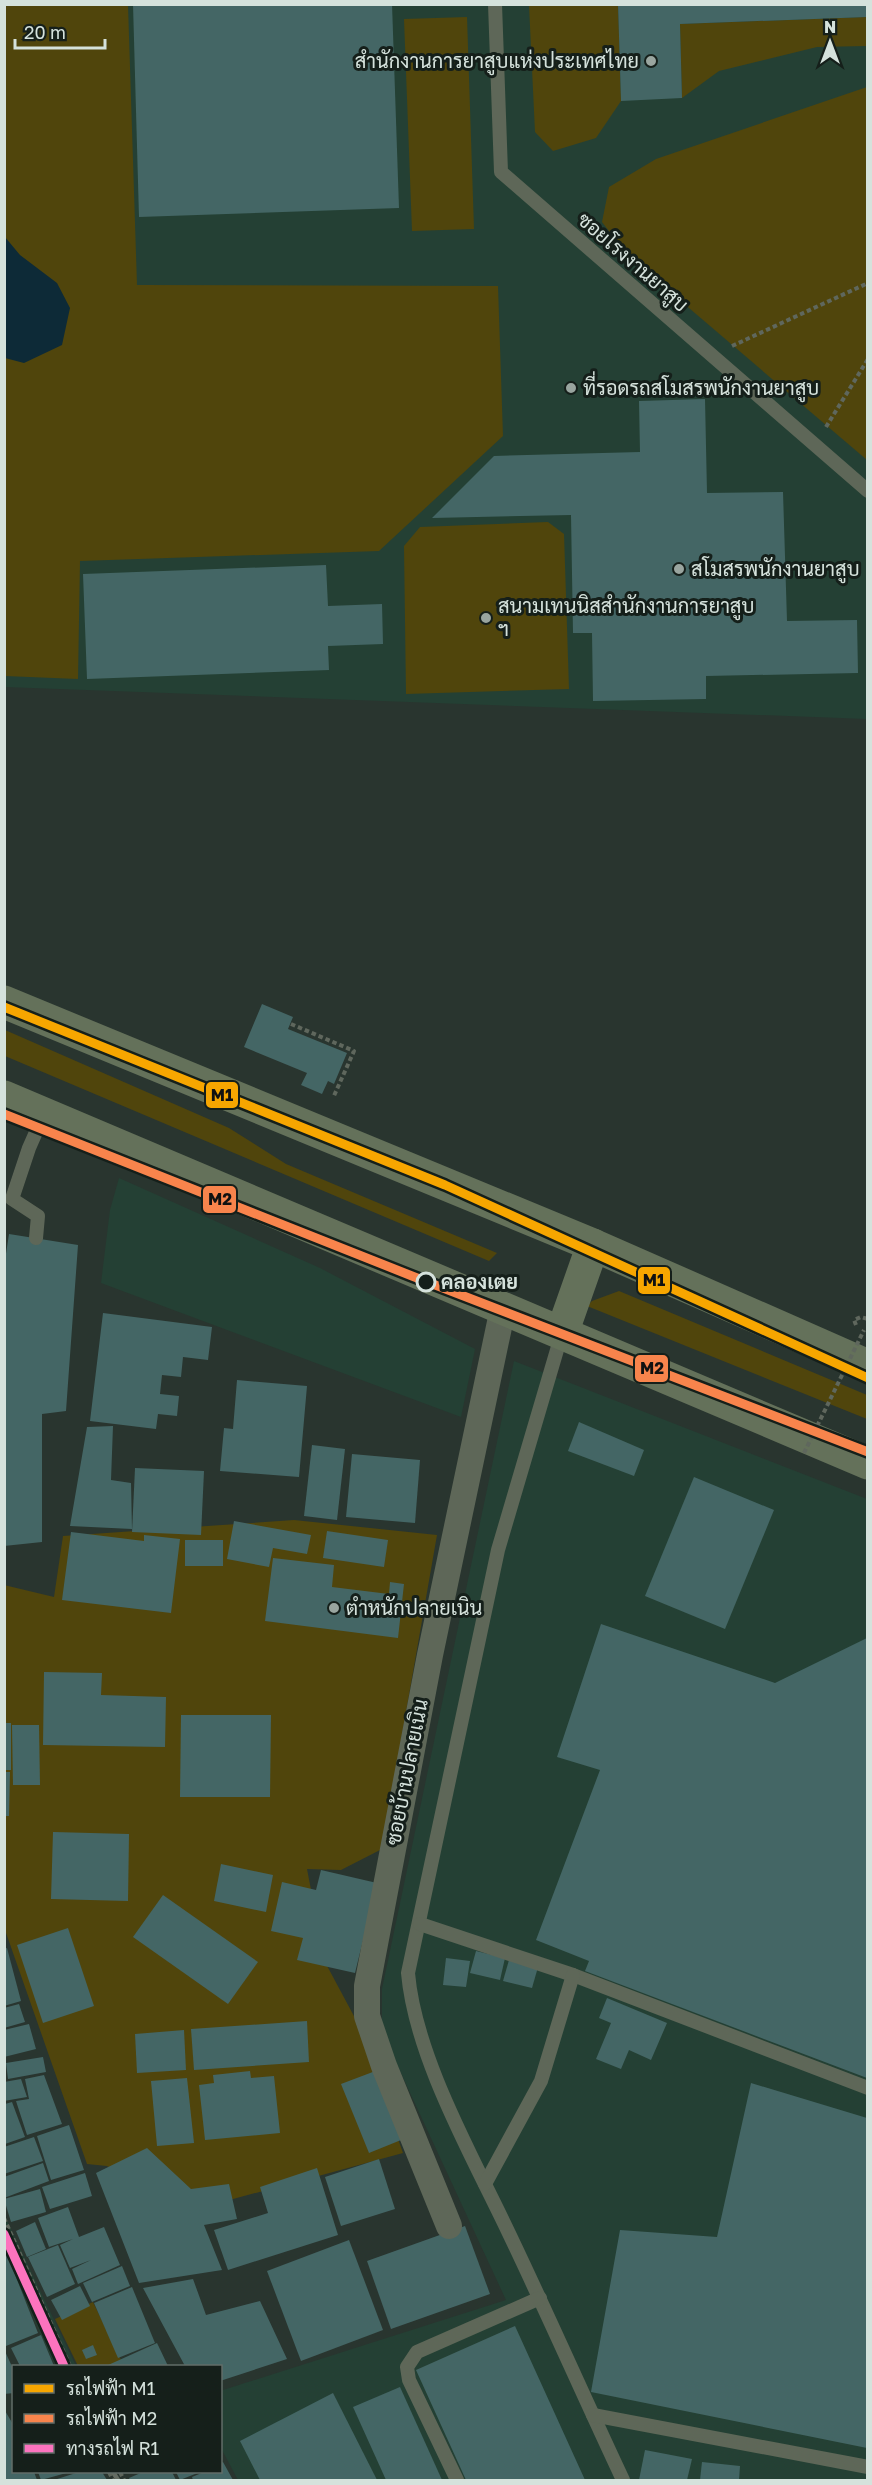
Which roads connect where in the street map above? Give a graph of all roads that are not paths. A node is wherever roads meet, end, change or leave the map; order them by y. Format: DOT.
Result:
graph roads {
  1 [pos="495,4"];
  2 [pos="867,491"];
  3 [pos="4,1002"];
  4 [pos="4,1097"];
  5 [pos="44,1114"];
  6 [pos="36,1238"];
  7 [pos="593,1245"];
  8 [pos="503,1308"];
  9 [pos="562,1333"];
  10 [pos="867,1366"];
  11 [pos="867,1463"];
  12 [pos="420,1924"];
  13 [pos="573,1975"];
  14 [pos="867,2088"];
  15 [pos="485,2184"];
  16 [pos="449,2226"];
  17 [pos="540,2298"];
  18 [pos="593,2415"];
  19 [pos="867,2467"];
  20 [pos="457,2481"];
  21 [pos="623,2481"];
  1 -- 2 [label="lane, ซอยโรงงานยาสูบ"];
  3 -- 7 [label="main road"];
  4 -- 5 [label="main road"];
  5 -- 6 [label="lane"];
  5 -- 8 [label="main road"];
  7 -- 9 [label="main road"];
  7 -- 10 [label="main road"];
  8 -- 9 [label="main road"];
  8 -- 16 [label="street, ซอยบ้านปลายเนิน"];
  9 -- 11 [label="main road"];
  9 -- 12 [label="lane"];
  12 -- 13 [label="lane"];
  12 -- 15 [label="lane"];
  13 -- 14 [label="lane"];
  13 -- 15 [label="lane"];
  15 -- 17 [label="lane"];
  17 -- 18 [label="lane"];
  17 -- 20 [label="lane"];
  18 -- 19 [label="lane"];
  18 -- 21 [label="lane"];
}
